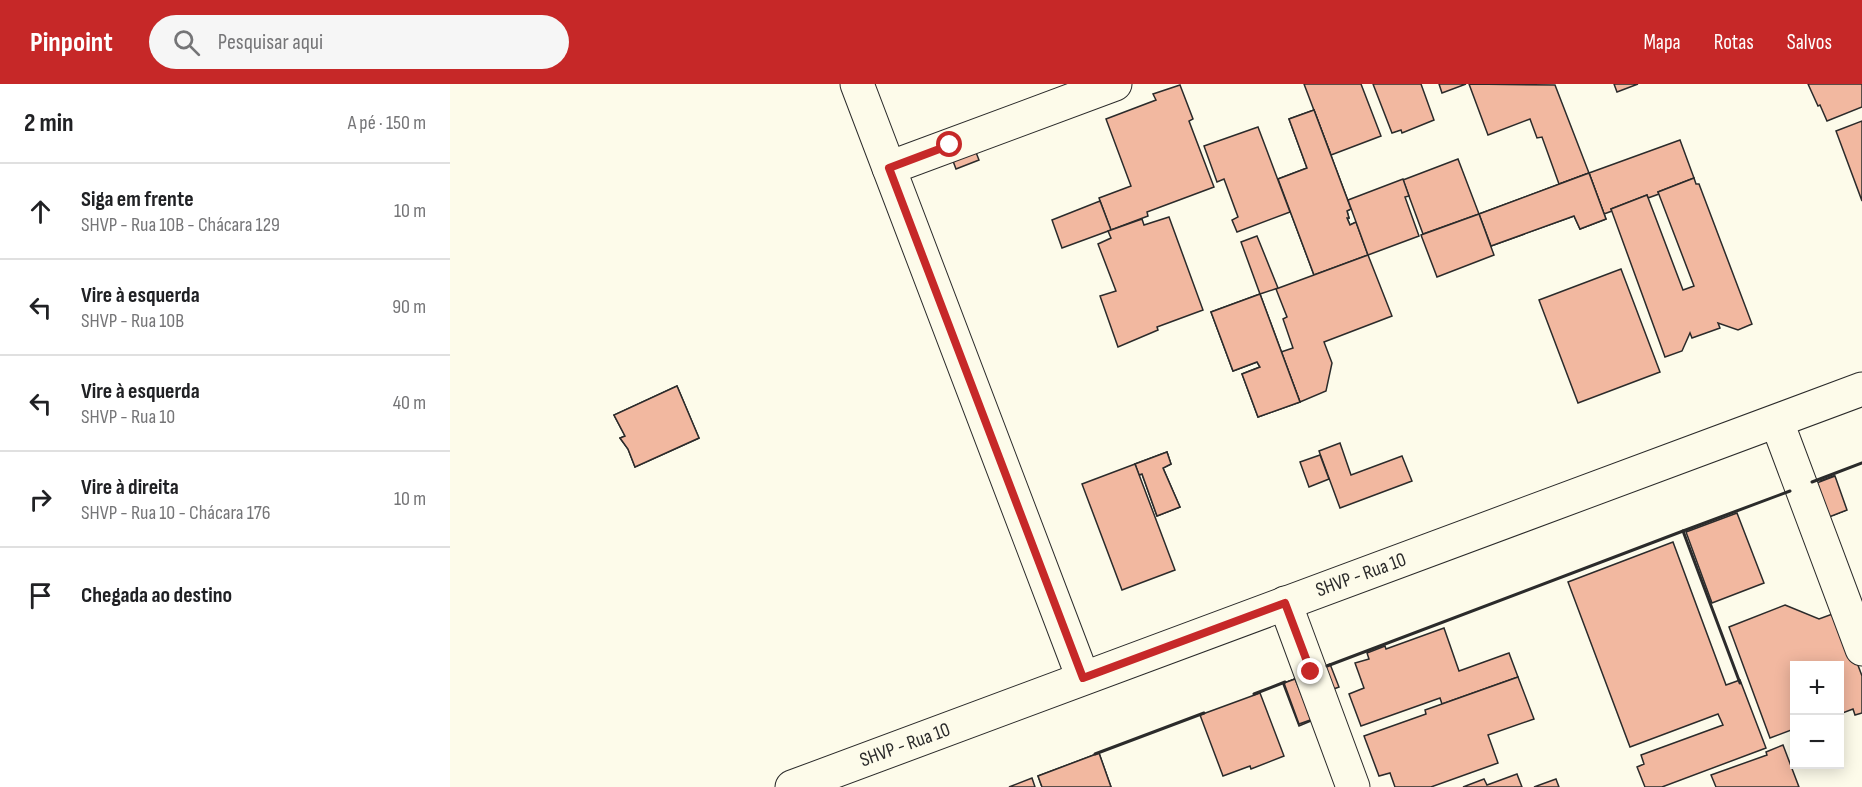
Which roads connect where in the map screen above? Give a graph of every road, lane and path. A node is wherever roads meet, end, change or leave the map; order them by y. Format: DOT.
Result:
graph roads {
  1 [pos="856,84"];
  2 [pos="1115,84"];
  3 [pos="889,168"];
  4 [pos="1862,389"];
  5 [pos="1777,422"];
  6 [pos="1285,603"];
  7 [pos="1862,649"];
  8 [pos="1083,678"];
  9 [pos="792,787"];
  10 [pos="1353,787"];
  1 -- 3 [label="street"];
  2 -- 3 [label="street"];
  3 -- 8 [label="street"];
  4 -- 5 [label="street, SHVP - Rua 10"];
  5 -- 6 [label="street, SHVP - Rua 10"];
  5 -- 7 [label="street"];
  6 -- 8 [label="street, SHVP - Rua 10"];
  6 -- 10 [label="street"];
  8 -- 9 [label="street, SHVP - Rua 10"];
}
